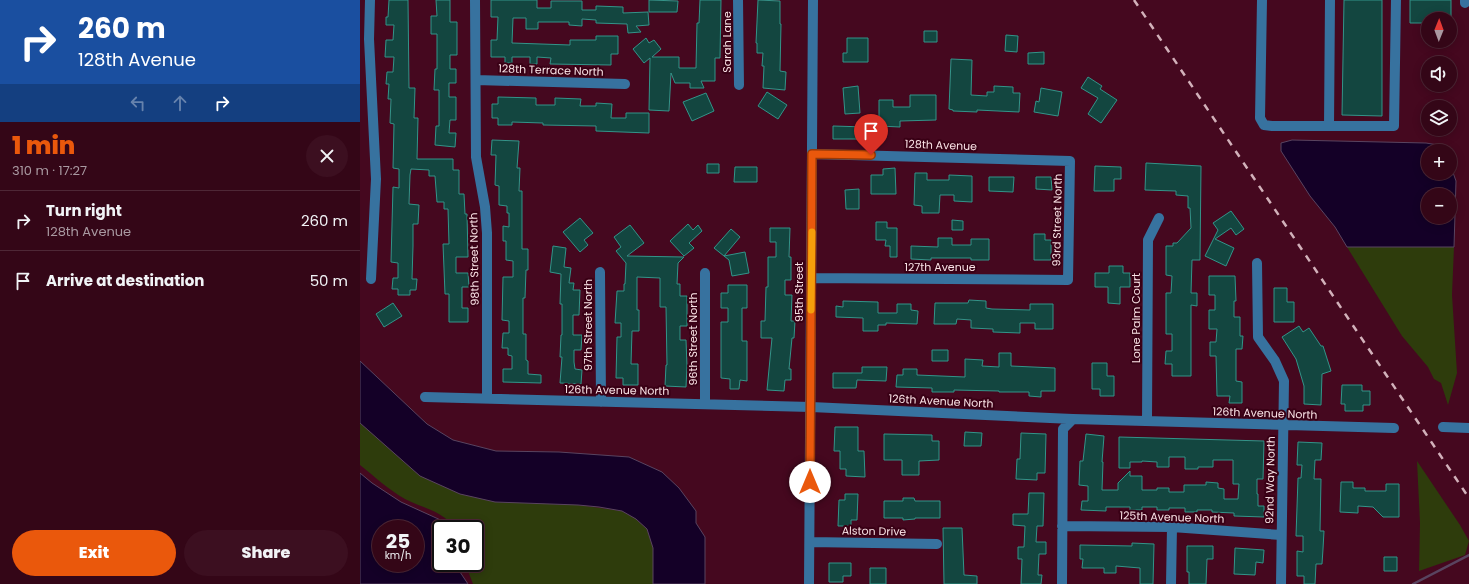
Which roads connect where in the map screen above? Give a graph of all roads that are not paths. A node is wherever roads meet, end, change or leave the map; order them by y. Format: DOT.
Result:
graph roads {
  1 [pos="370,0"];
  2 [pos="475,0"];
  3 [pos="738,0"];
  4 [pos="813,0"];
  5 [pos="1262,0"];
  6 [pos="1330,0"];
  7 [pos="1396,0"];
  8 [pos="476,80"];
  9 [pos="625,84"];
  10 [pos="739,85"];
  11 [pos="1329,126"];
  12 [pos="812,154"];
  13 [pos="1070,161"];
  14 [pos="1159,218"];
  15 [pos="1256,263"];
  16 [pos="600,272"];
  17 [pos="705,273"];
  18 [pos="811,278"];
  19 [pos="371,279"];
  20 [pos="1068,280"];
  21 [pos="425,397"];
  22 [pos="487,398"];
  23 [pos="601,402"];
  24 [pos="705,404"];
  25 [pos="811,407"];
  26 [pos="1073,419"];
  27 [pos="1147,421"];
  28 [pos="1283,426"];
  29 [pos="1443,427"];
  30 [pos="1394,428"];
  31 [pos="1469,428"];
  32 [pos="1062,526"];
  33 [pos="1172,528"];
  34 [pos="1281,535"];
  35 [pos="810,542"];
  36 [pos="937,544"];
  37 [pos="809,584"];
  38 [pos="1062,584"];
  39 [pos="1171,584"];
  40 [pos="1281,584"];
  1 -- 19 [label="street"];
  2 -- 8 [label="street, 98th Street North"];
  3 -- 10 [label="street, Sarah Lane"];
  4 -- 12 [label="street, 95th Street"];
  5 -- 11 [label="street"];
  6 -- 11 [label="street"];
  7 -- 11 [label="street"];
  8 -- 9 [label="street, 128th Terrace North"];
  8 -- 22 [label="street, 98th Street North"];
  12 -- 13 [label="street, 128th Avenue"];
  12 -- 18 [label="street, 95th Street"];
  13 -- 20 [label="street, 93rd Street North"];
  14 -- 27 [label="street, Lone Palm Court"];
  15 -- 28 [label="street, 92nd Way North"];
  16 -- 23 [label="street, 97th Street North"];
  17 -- 24 [label="street, 96th Street North"];
  18 -- 20 [label="street, 127th Avenue"];
  18 -- 25 [label="street, 95th Street"];
  21 -- 22 [label="street, 126th Avenue North"];
  22 -- 23 [label="street, 126th Avenue North"];
  23 -- 24 [label="street, 126th Avenue North"];
  24 -- 25 [label="street, 126th Avenue North"];
  25 -- 26 [label="street, 126th Avenue North"];
  25 -- 35 [label="street, 95th Street"];
  26 -- 27 [label="street, 126th Avenue North"];
  26 -- 32 [label="street"];
  27 -- 28 [label="street, 126th Avenue North"];
  28 -- 30 [label="street, 126th Avenue North"];
  28 -- 34 [label="street, 92nd Way North"];
  29 -- 31 [label="street"];
  32 -- 33 [label="street, 125th Avenue North"];
  32 -- 38 [label="street"];
  33 -- 34 [label="street, 125th Avenue North"];
  33 -- 39 [label="street"];
  34 -- 40 [label="street, 92nd Way North"];
  35 -- 36 [label="street, Alston Drive"];
  35 -- 37 [label="street, 95th Street"];
}
